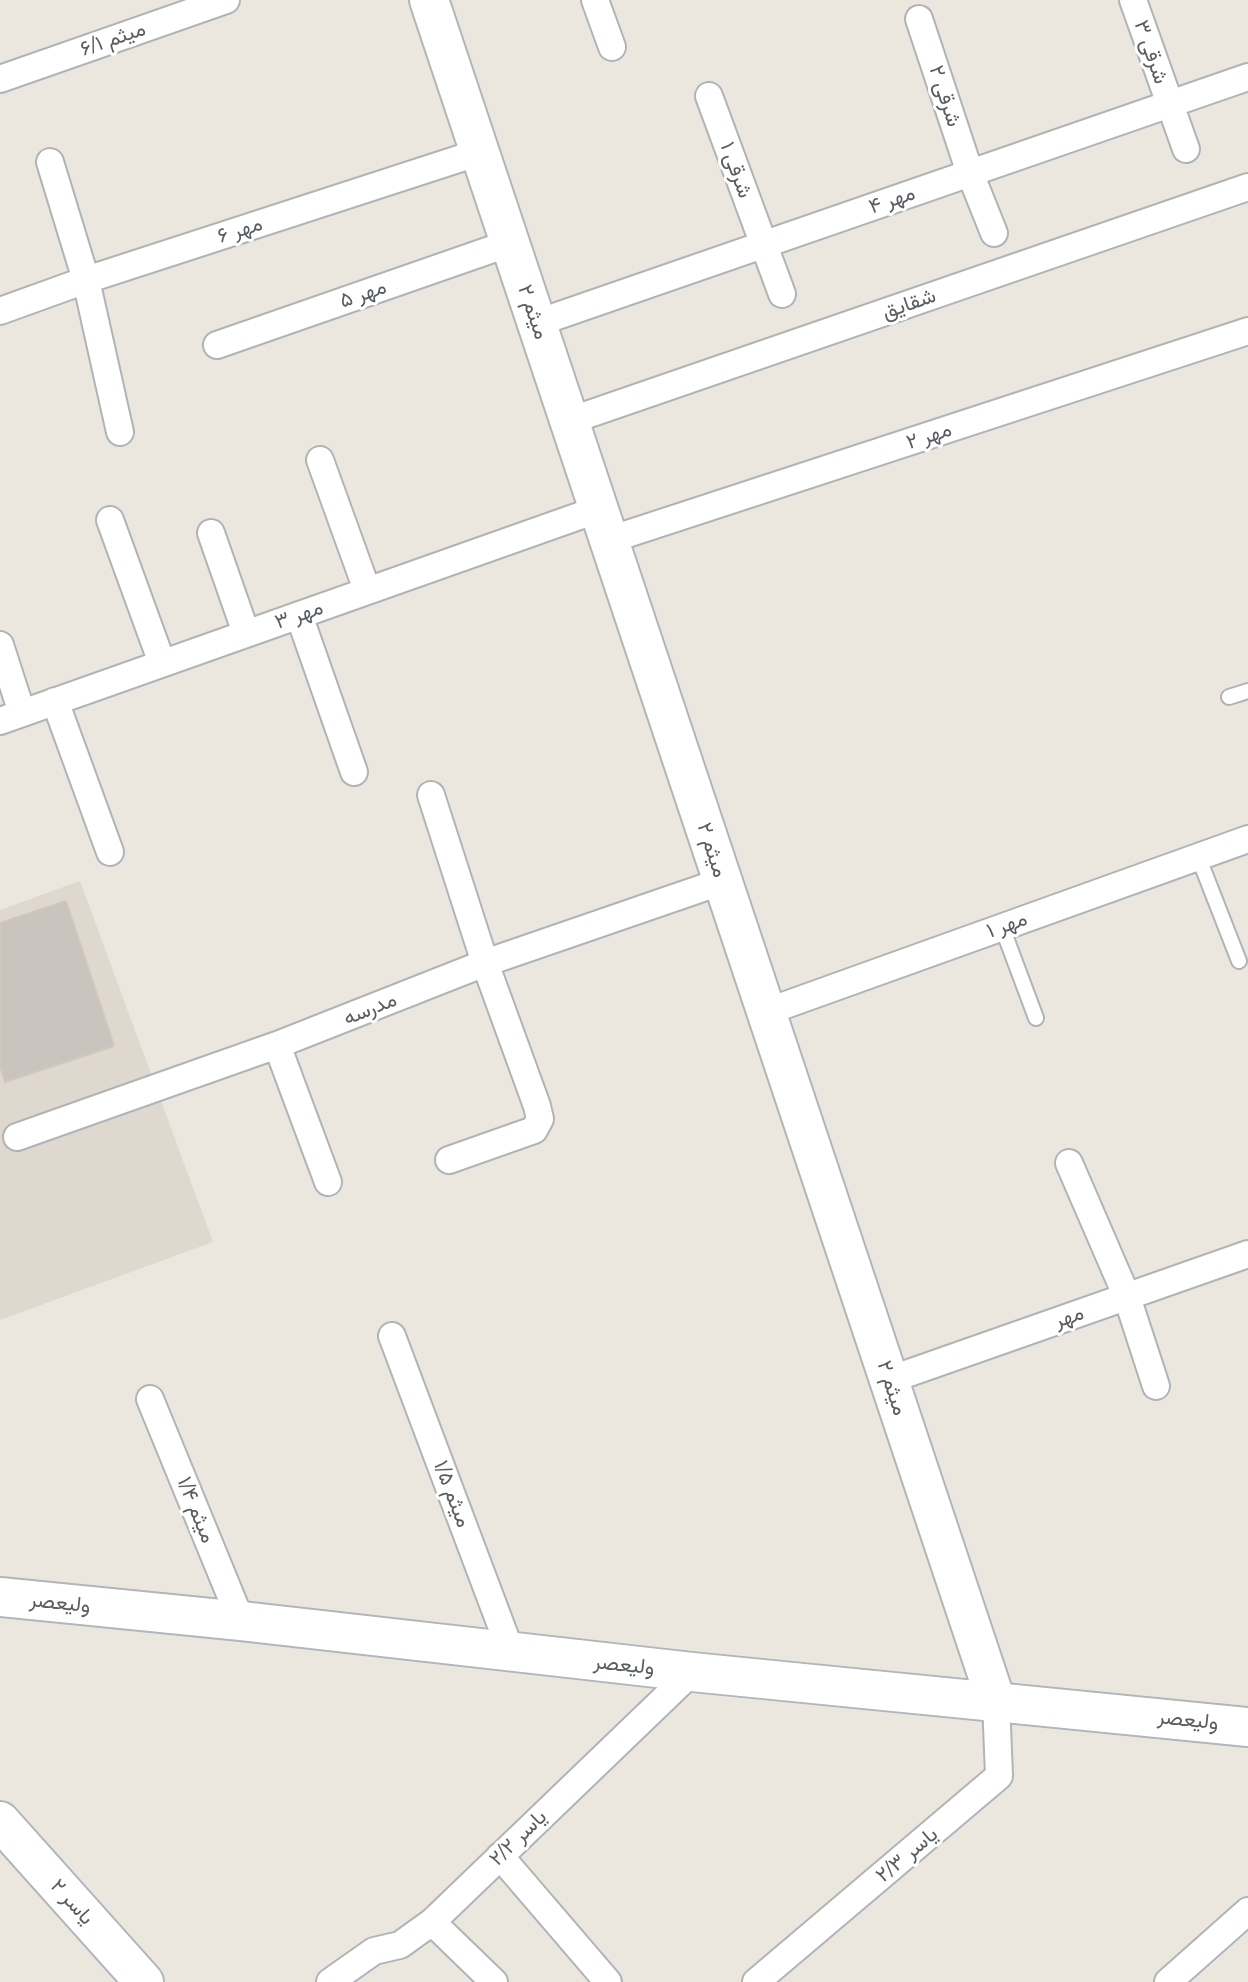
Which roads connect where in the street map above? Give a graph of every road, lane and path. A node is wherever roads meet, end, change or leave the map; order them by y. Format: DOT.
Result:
graph roads {
  1 [pos="226,0"];
  2 [pos="595,0"];
  3 [pos="1133,0"];
  4 [pos="436,2"];
  5 [pos="919,19"];
  6 [pos="612,47"];
  7 [pos="1248,77"];
  8 [pos="0,79"];
  9 [pos="709,96"];
  10 [pos="1169,104"];
  11 [pos="1186,149"];
  12 [pos="480,152"];
  13 [pos="50,162"];
  14 [pos="970,173"];
  15 [pos="1248,187"];
  16 [pos="994,233"];
  17 [pos="510,243"];
  18 [pos="764,244"];
  19 [pos="86,280"];
  20 [pos="782,294"];
  21 [pos="0,311"];
  22 [pos="537,323"];
  23 [pos="1248,331"];
  24 [pos="217,345"];
  25 [pos="569,421"];
  26 [pos="120,432"];
  27 [pos="320,460"];
  28 [pos="110,520"];
  29 [pos="604,524"];
  30 [pos="211,533"];
  31 [pos="367,590"];
  32 [pos="299,615"];
  33 [pos="246,633"];
  34 [pos="0,645"];
  35 [pos="163,663"];
  36 [pos="1248,691"];
  37 [pos="1229,698"];
  38 [pos="55,701"];
  39 [pos="11,717"];
  40 [pos="354,772"];
  41 [pos="431,794"];
  42 [pos="1248,839"];
  43 [pos="110,852"];
  44 [pos="1198,856"];
  45 [pos="723,881"];
  46 [pos="1002,927"];
  47 [pos="1239,961"];
  48 [pos="485,963"];
  49 [pos="766,1012"];
  50 [pos="1036,1018"];
  51 [pos="277,1045"];
  52 [pos="17,1137"];
  53 [pos="449,1160"];
  54 [pos="1069,1163"];
  55 [pos="328,1182"];
  56 [pos="1248,1254"];
  57 [pos="1127,1297"];
  58 [pos="392,1336"];
  59 [pos="889,1380"];
  60 [pos="1156,1386"];
  61 [pos="150,1399"];
  62 [pos="0,1597"];
  63 [pos="241,1621"];
  64 [pos="511,1652"];
  65 [pos="692,1672"];
  66 [pos="996,1700"];
  67 [pos="1248,1727"];
  68 [pos="0,1821"];
  69 [pos="500,1856"];
  70 [pos="1248,1911"];
  71 [pos="432,1922"];
  72 [pos="144,1982"];
  73 [pos="330,1982"];
  74 [pos="494,1982"];
  75 [pos="608,1982"];
  76 [pos="756,1982"];
  77 [pos="1168,1982"];
  1 -- 8 [label="street, میثم ۶/۱"];
  2 -- 6 [label="street"];
  3 -- 10 [label="street, ۳ شرقی"];
  4 -- 12 [label="street, میثم ۲"];
  5 -- 14 [label="street, ۲ شرقی"];
  7 -- 10 [label="street, مهر ۴"];
  9 -- 18 [label="street, ۱ شرقی"];
  10 -- 11 [label="street, ۳ شرقی"];
  10 -- 14 [label="street, مهر ۴"];
  12 -- 17 [label="street, میثم ۲"];
  12 -- 19 [label="street, مهر ۶"];
  13 -- 19 [label="street"];
  14 -- 16 [label="street, ۲ شرقی"];
  14 -- 18 [label="street, مهر ۴"];
  15 -- 25 [label="street, شقایق"];
  17 -- 22 [label="street, میثم ۲"];
  17 -- 24 [label="street, مهر ۵"];
  18 -- 20 [label="street, ۱ شرقی"];
  18 -- 22 [label="street, مهر ۴"];
  19 -- 21 [label="street, مهر ۶"];
  19 -- 26 [label="street"];
  22 -- 25 [label="street, میثم ۲"];
  23 -- 29 [label="street, مهر ۲"];
  25 -- 29 [label="street, میثم ۲"];
  27 -- 31 [label="street"];
  28 -- 35 [label="street"];
  29 -- 31 [label="street, مهر ۳"];
  29 -- 45 [label="street, میثم ۲"];
  30 -- 33 [label="street"];
  31 -- 32 [label="street, مهر ۳"];
  32 -- 33 [label="street, مهر ۳"];
  32 -- 40 [label="street"];
  33 -- 35 [label="street, مهر ۳"];
  34 -- 39 [label="street"];
  35 -- 38 [label="street, مهر ۳"];
  36 -- 37 [label="lane"];
  38 -- 39 [label="street, مهر ۳"];
  38 -- 43 [label="street"];
  41 -- 48 [label="street"];
  42 -- 44 [label="street, مهر ۱"];
  44 -- 46 [label="street, مهر ۱"];
  44 -- 47 [label="lane"];
  45 -- 48 [label="street, مدرسه"];
  45 -- 49 [label="street, میثم ۲"];
  46 -- 49 [label="street, مهر ۱"];
  46 -- 50 [label="lane"];
  48 -- 51 [label="street, مدرسه"];
  48 -- 53 [label="street"];
  49 -- 59 [label="street, میثم ۲"];
  51 -- 52 [label="street, مدرسه"];
  51 -- 55 [label="street"];
  54 -- 57 [label="street"];
  56 -- 57 [label="street, مهر"];
  57 -- 59 [label="street, مهر"];
  57 -- 60 [label="street"];
  58 -- 64 [label="street, میثم ۱/۵"];
  59 -- 66 [label="street, میثم ۲"];
  61 -- 63 [label="street, میثم ۱/۴"];
  62 -- 63 [label="street, ولیعصر"];
  63 -- 64 [label="street, ولیعصر"];
  64 -- 65 [label="street, ولیعصر"];
  65 -- 66 [label="street, ولیعصر"];
  65 -- 69 [label="street, یاسر ۲/۲"];
  66 -- 67 [label="street, ولیعصر"];
  66 -- 76 [label="street, یاسر ۲/۳"];
  68 -- 72 [label="street, یاسر ۲"];
  69 -- 71 [label="street, یاسر ۲/۲"];
  69 -- 75 [label="street"];
  70 -- 77 [label="street"];
  71 -- 73 [label="street, یاسر ۲/۲"];
  71 -- 74 [label="street"];
}
